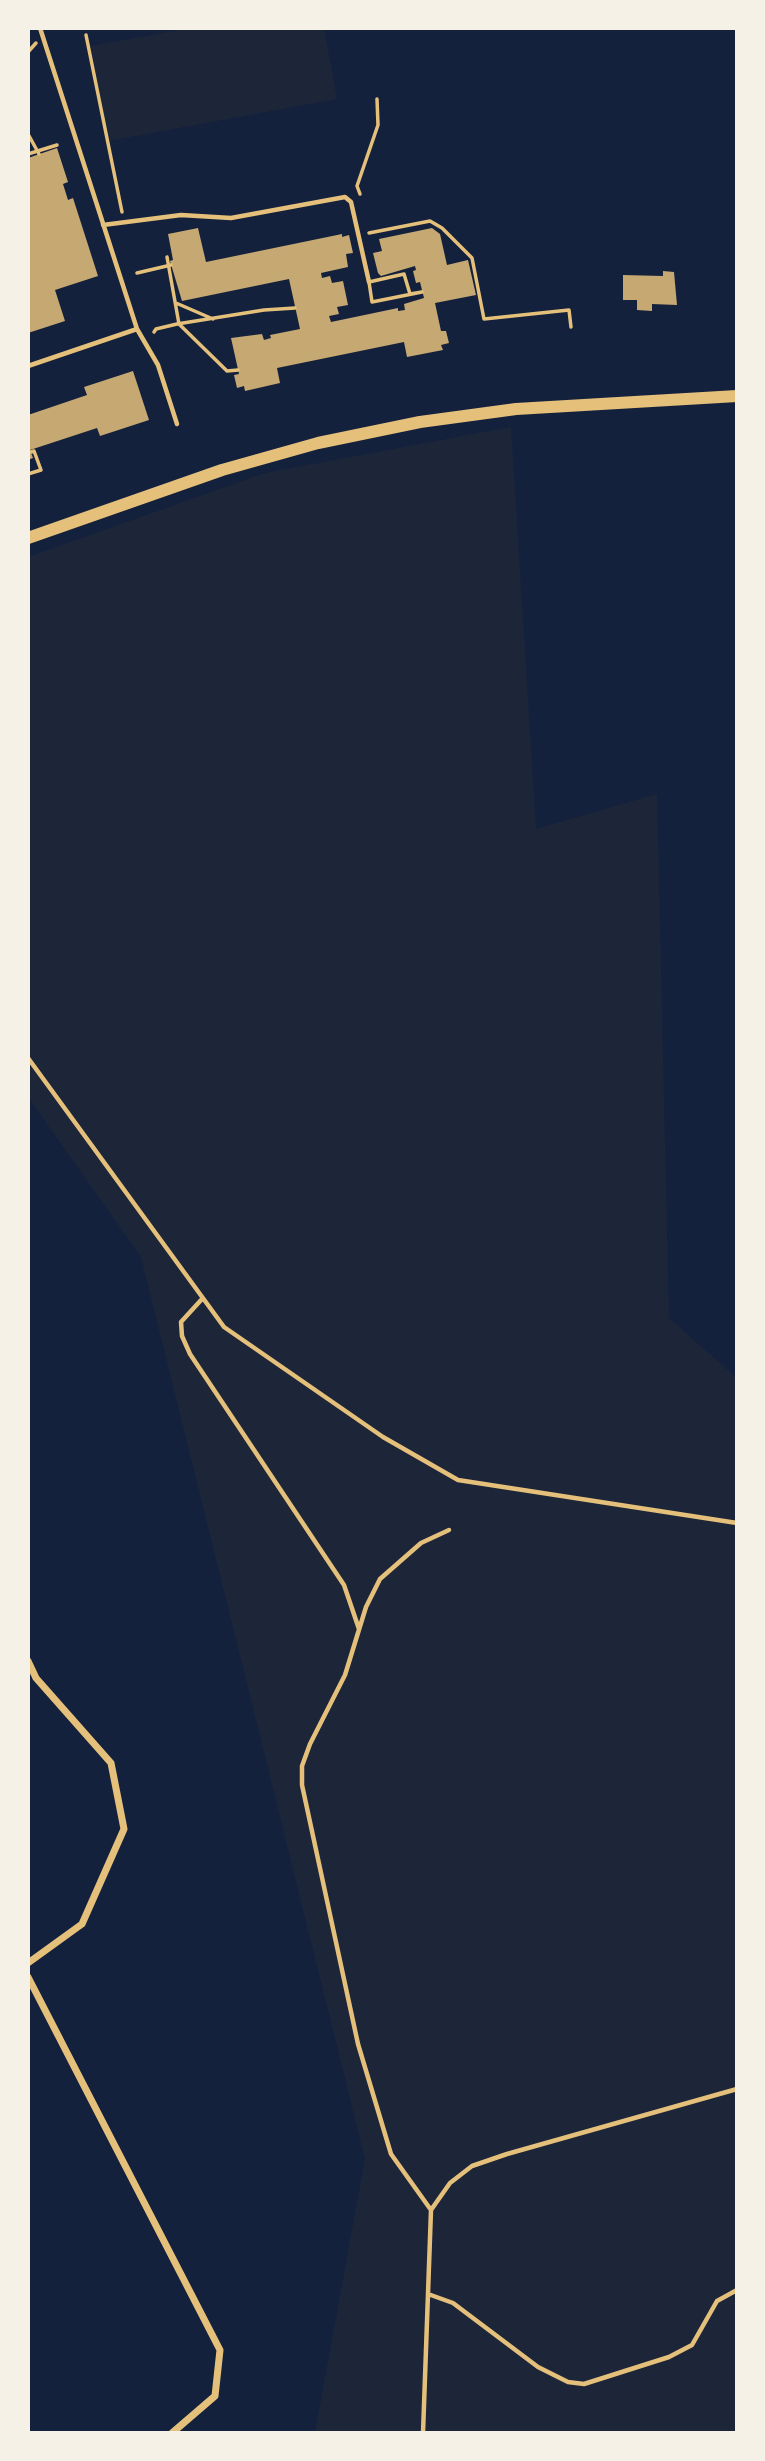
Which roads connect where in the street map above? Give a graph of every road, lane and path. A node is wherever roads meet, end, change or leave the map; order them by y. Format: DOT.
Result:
graph roads {
  1 [pos="40,28"];
  2 [pos="86,35"];
  3 [pos="377,99"];
  4 [pos="28,134"];
  5 [pos="57,145"];
  6 [pos="38,152"];
  7 [pos="28,154"];
  8 [pos="362,198"];
  9 [pos="122,212"];
  10 [pos="367,224"];
  11 [pos="103,225"];
  12 [pos="167,257"];
  13 [pos="170,266"];
  14 [pos="137,276"];
  15 [pos="369,282"];
  16 [pos="176,303"];
  17 [pos="295,308"];
  18 [pos="213,319"];
  19 [pos="179,324"];
  20 [pos="571,327"];
  21 [pos="137,330"];
  22 [pos="154,332"];
  23 [pos="28,366"];
  24 [pos="238,370"];
  25 [pos="737,396"];
  26 [pos="177,424"];
  27 [pos="31,452"];
  28 [pos="28,474"];
  29 [pos="28,538"];
  30 [pos="28,1058"];
  31 [pos="202,1299"];
  32 [pos="737,1523"];
  33 [pos="449,1530"];
  34 [pos="359,1630"];
  35 [pos="28,1661"];
  36 [pos="28,1963"];
  37 [pos="28,1977"];
  38 [pos="737,2089"];
  39 [pos="431,2210"];
  40 [pos="737,2290"];
  41 [pos="428,2294"];
  42 [pos="172,2433"];
  43 [pos="423,2433"];
  1 -- 11 [label="lane"];
  2 -- 9 [label="path"];
  3 -- 8 [label="path"];
  4 -- 6 [label="path"];
  5 -- 6 [label="path"];
  6 -- 7 [label="path"];
  10 -- 20 [label="path"];
  11 -- 15 [label="lane"];
  11 -- 21 [label="lane"];
  12 -- 13 [label="path"];
  13 -- 14 [label="path"];
  13 -- 16 [label="path"];
  15 -- 15 [label="path"];
  16 -- 18 [label="path"];
  16 -- 19 [label="path"];
  17 -- 18 [label="path"];
  18 -- 19 [label="path"];
  19 -- 22 [label="path"];
  19 -- 24 [label="path"];
  21 -- 23 [label="lane"];
  21 -- 26 [label="lane"];
  25 -- 29 [label="main road"];
  27 -- 28 [label="path"];
  30 -- 31 [label="lane"];
  31 -- 32 [label="lane"];
  31 -- 34 [label="lane"];
  33 -- 34 [label="lane"];
  34 -- 39 [label="lane"];
  35 -- 36 [label="street"];
  37 -- 42 [label="street"];
  38 -- 39 [label="lane"];
  39 -- 41 [label="lane"];
  40 -- 41 [label="lane"];
  41 -- 43 [label="lane"];
}
